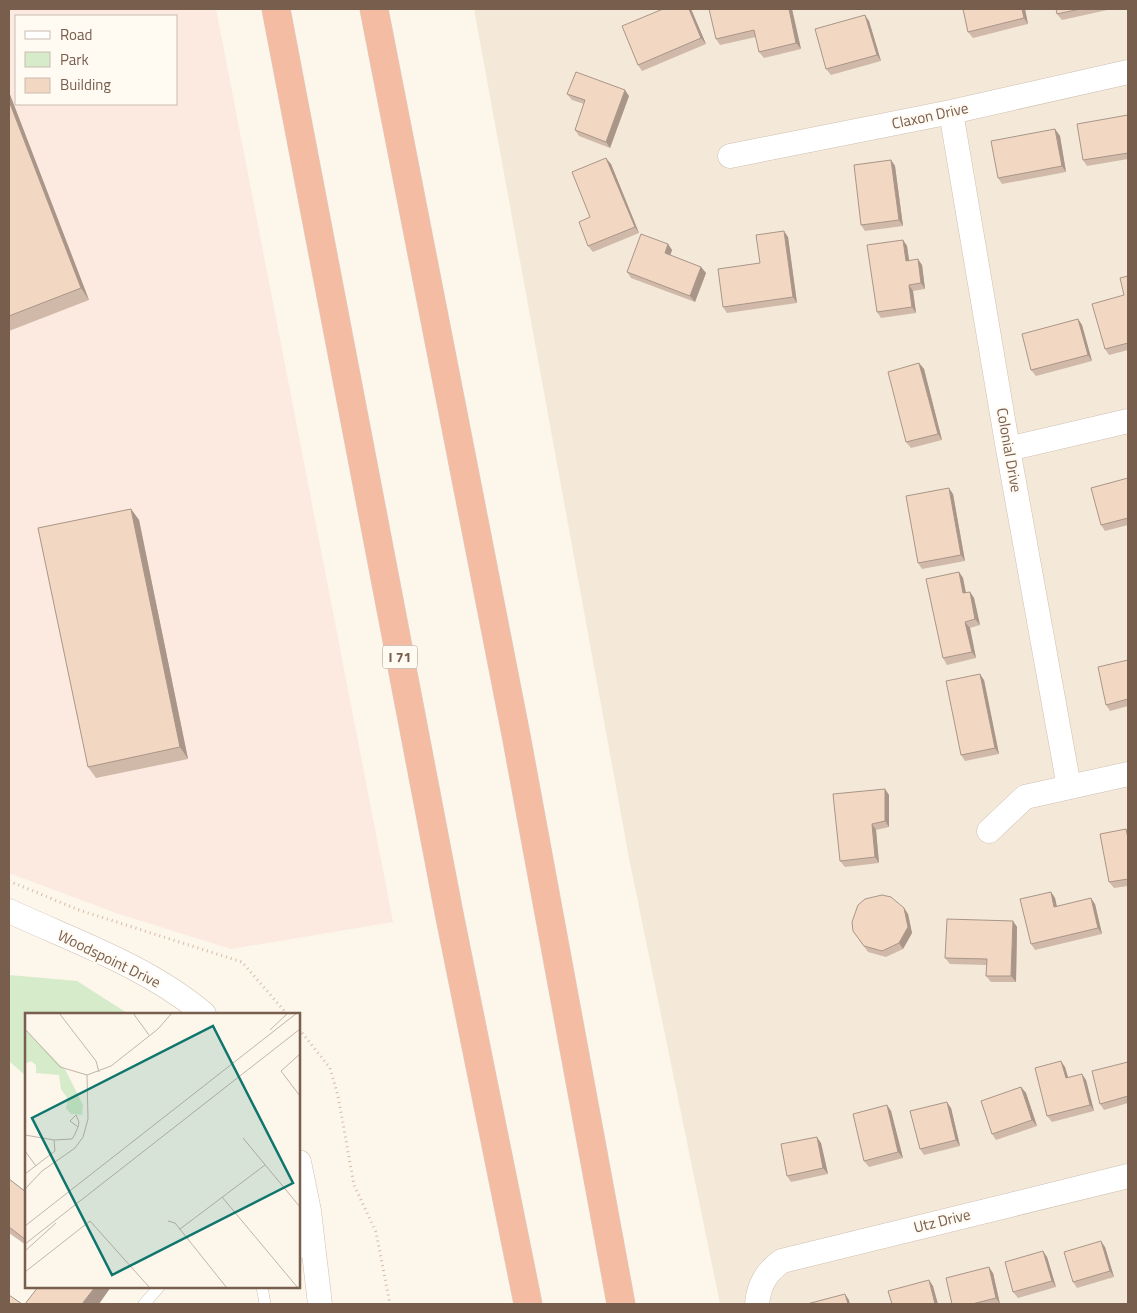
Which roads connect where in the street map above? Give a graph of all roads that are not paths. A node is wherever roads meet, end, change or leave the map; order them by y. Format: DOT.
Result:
graph roads {
  1 [pos="276,9"];
  2 [pos="374,9"];
  3 [pos="1128,72"];
  4 [pos="952,112"];
  5 [pos="730,156"];
  6 [pos="1128,421"];
  7 [pos="1008,449"];
  8 [pos="1128,774"];
  9 [pos="1069,786"];
  10 [pos="989,831"];
  11 [pos="9,911"];
  12 [pos="203,1013"];
  13 [pos="300,1166"];
  14 [pos="1128,1176"];
  15 [pos="306,1251"];
  16 [pos="158,1288"];
  17 [pos="262,1288"];
  18 [pos="144,1304"];
  19 [pos="265,1304"];
  20 [pos="320,1304"];
  21 [pos="528,1304"];
  22 [pos="621,1304"];
  23 [pos="756,1304"];
  1 -- 21 [label="highway, I 71"];
  2 -- 22 [label="highway"];
  3 -- 4 [label="street, Claxon Drive"];
  4 -- 5 [label="street, Claxon Drive"];
  4 -- 7 [label="street, Colonial Drive"];
  6 -- 7 [label="street"];
  7 -- 9 [label="street, Colonial Drive"];
  8 -- 9 [label="street"];
  9 -- 10 [label="street"];
  11 -- 12 [label="street, Woodspoint Drive"];
  13 -- 15 [label="street"];
  14 -- 23 [label="street, Utz Drive"];
  15 -- 20 [label="street"];
  16 -- 18 [label="lane"];
  17 -- 19 [label="lane"];
}
